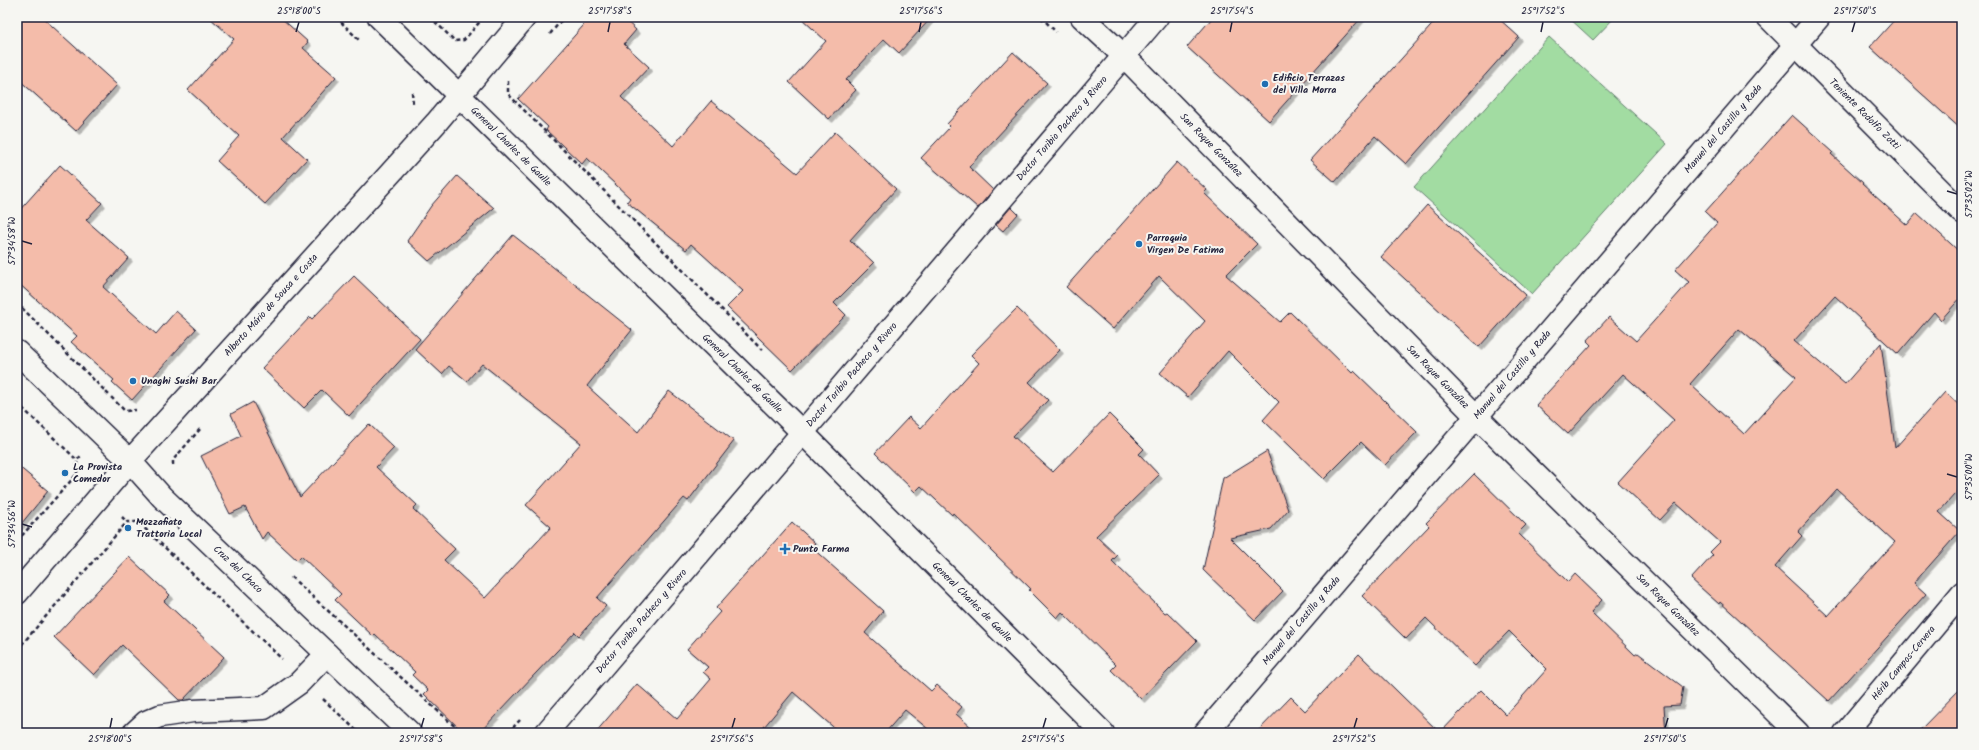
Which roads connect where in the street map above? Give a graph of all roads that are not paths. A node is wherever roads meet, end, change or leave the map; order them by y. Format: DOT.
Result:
graph roads {
  1 [pos="379,17"];
  2 [pos="525,17"];
  3 [pos="1082,17"];
  4 [pos="1157,17"];
  5 [pos="1768,17"];
  6 [pos="1819,17"];
  7 [pos="1795,45"];
  8 [pos="1123,54"];
  9 [pos="460,96"];
  10 [pos="1962,212"];
  11 [pos="17,352"];
  12 [pos="1476,416"];
  13 [pos="802,432"];
  14 [pos="130,461"];
  15 [pos="17,593"];
  16 [pos="1962,593"];
  17 [pos="327,654"];
  18 [pos="134,733"];
  19 [pos="410,733"];
  20 [pos="546,733"];
  21 [pos="1103,733"];
  22 [pos="1206,733"];
  23 [pos="1798,733"];
  24 [pos="1845,733"];
  1 -- 9 [label="street, General Charles de Gaulle"];
  2 -- 9 [label="street, Alberto Mário de Sousa e Costa"];
  3 -- 8 [label="street, San Roque González"];
  4 -- 8 [label="street, Doctor Toribio Pacheco y Rivero"];
  5 -- 7 [label="street, Teniente Rodolfo Zotti"];
  6 -- 7 [label="street, Manuel del Castillo y Rada"];
  7 -- 10 [label="street, Teniente Rodolfo Zotti"];
  7 -- 12 [label="street, Manuel del Castillo y Rada"];
  8 -- 12 [label="street, San Roque González"];
  8 -- 13 [label="street, Doctor Toribio Pacheco y Rivero"];
  9 -- 13 [label="street, General Charles de Gaulle"];
  9 -- 14 [label="street, Alberto Mário de Sousa e Costa"];
  11 -- 14 [label="street, Cruz del Chaco"];
  12 -- 22 [label="street, Manuel del Castillo y Rada"];
  12 -- 23 [label="street, San Roque González"];
  13 -- 20 [label="street, Doctor Toribio Pacheco y Rivero"];
  13 -- 21 [label="street, General Charles de Gaulle"];
  14 -- 15 [label="street, Alberto Mário de Sousa e Costa"];
  14 -- 17 [label="street, Cruz del Chaco"];
  16 -- 24 [label="street, Hérib Campos-Cervera"];
  17 -- 18 [label="street"];
  17 -- 19 [label="street, Cruz del Chaco"];
}
